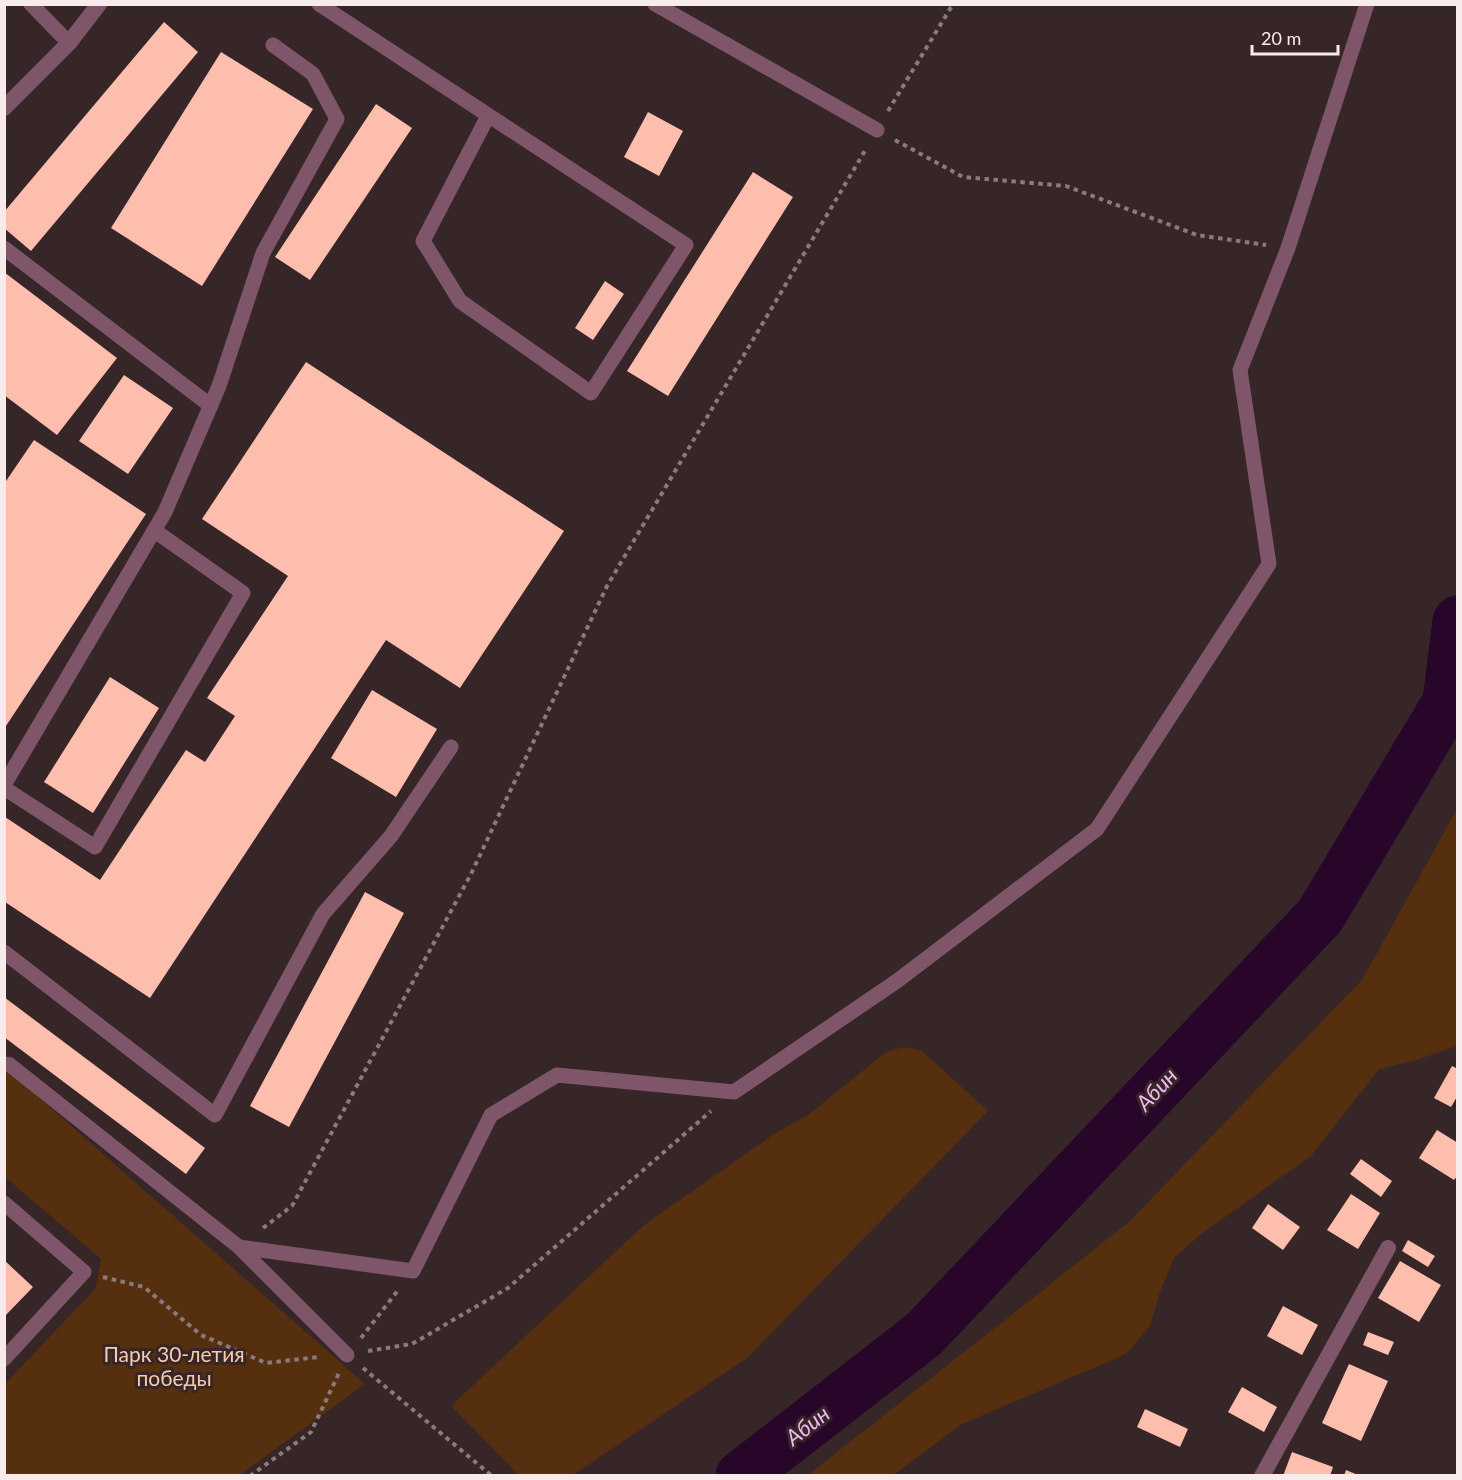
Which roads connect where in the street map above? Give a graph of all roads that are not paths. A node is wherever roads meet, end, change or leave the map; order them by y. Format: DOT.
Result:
graph roads {
  1 [pos="31,4"];
  2 [pos="99,4"];
  3 [pos="319,4"];
  4 [pos="655,4"];
  5 [pos="1367,4"];
  6 [pos="69,43"];
  7 [pos="273,45"];
  8 [pos="4,108"];
  9 [pos="488,116"];
  10 [pos="877,130"];
  11 [pos="4,248"];
  12 [pos="211,406"];
  13 [pos="155,531"];
  14 [pos="451,747"];
  15 [pos="4,786"];
  16 [pos="4,952"];
  17 [pos="4,1064"];
  18 [pos="4,1203"];
  19 [pos="238,1247"];
  20 [pos="1388,1248"];
  21 [pos="347,1355"];
  22 [pos="4,1359"];
  23 [pos="1262,1476"];
  1 -- 6 [label="lane"];
  2 -- 6 [label="street"];
  3 -- 9 [label="lane"];
  4 -- 10 [label="lane"];
  5 -- 19 [label="lane"];
  6 -- 8 [label="street"];
  7 -- 12 [label="lane"];
  9 -- 9 [label="lane"];
  11 -- 12 [label="lane"];
  12 -- 13 [label="lane"];
  13 -- 15 [label="lane"];
  13 -- 15 [label="lane"];
  14 -- 16 [label="lane"];
  17 -- 19 [label="lane"];
  18 -- 22 [label="lane"];
  19 -- 21 [label="lane"];
  20 -- 23 [label="street"];
}
